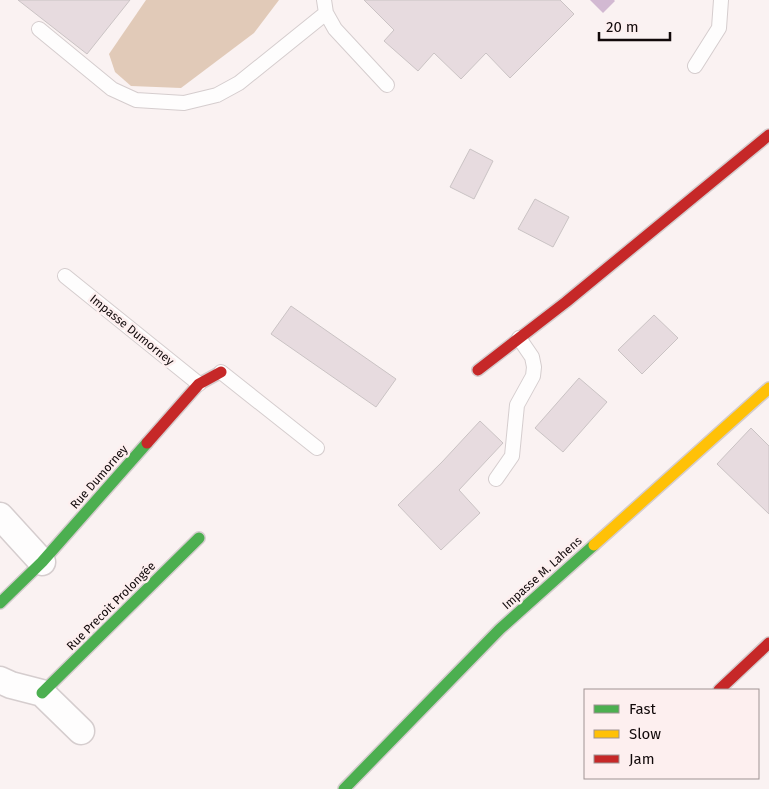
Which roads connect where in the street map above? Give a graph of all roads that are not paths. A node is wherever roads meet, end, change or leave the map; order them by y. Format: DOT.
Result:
graph roads {
  1 [pos="721,0"];
  2 [pos="325,6"];
  3 [pos="39,29"];
  4 [pos="695,66"];
  5 [pos="387,85"];
  6 [pos="769,135"];
  7 [pos="65,276"];
  8 [pos="519,338"];
  9 [pos="478,370"];
  10 [pos="221,372"];
  11 [pos="199,384"];
  12 [pos="769,388"];
  13 [pos="317,448"];
  14 [pos="496,479"];
  15 [pos="0,516"];
  16 [pos="199,538"];
  17 [pos="42,562"];
  18 [pos="0,603"];
  19 [pos="769,643"];
  20 [pos="0,680"];
  21 [pos="720,689"];
  22 [pos="42,693"];
  23 [pos="81,731"];
  24 [pos="344,789"];
  1 -- 4 [label="lane"];
  2 -- 3 [label="lane"];
  2 -- 5 [label="lane"];
  6 -- 8 [label="street"];
  7 -- 11 [label="lane, Impasse Dumorney"];
  8 -- 9 [label="street"];
  8 -- 14 [label="lane"];
  10 -- 11 [label="street, Rue Dumorney"];
  10 -- 13 [label="lane"];
  11 -- 17 [label="street, Rue Dumorney"];
  12 -- 24 [label="street, Impasse M. Lahens"];
  15 -- 17 [label="street"];
  16 -- 22 [label="street, Rue Precoit Prolongée"];
  17 -- 18 [label="street, Rue Dumorney"];
  19 -- 21 [label="street"];
  20 -- 22 [label="street"];
  22 -- 23 [label="street"];
}
